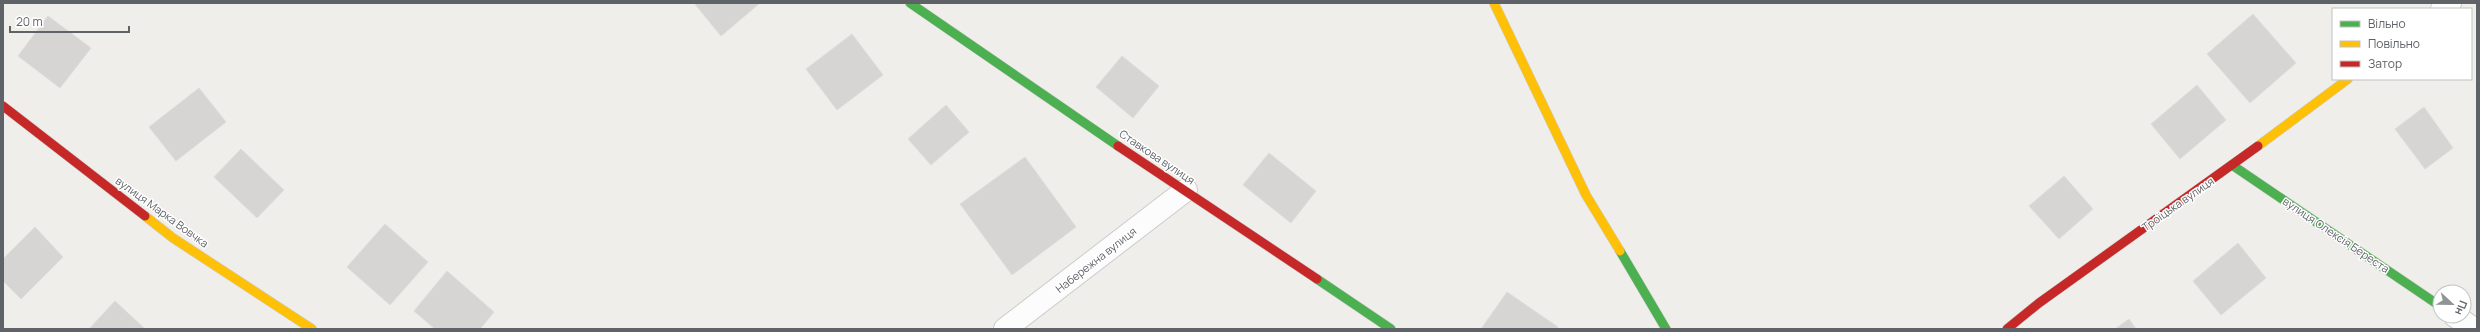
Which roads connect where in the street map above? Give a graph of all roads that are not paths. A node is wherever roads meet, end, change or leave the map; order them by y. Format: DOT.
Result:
graph roads {
  1 [pos="910,3"];
  2 [pos="1494,3"];
  3 [pos="2347,80"];
  4 [pos="3,106"];
  5 [pos="2232,165"];
  6 [pos="1186,190"];
  7 [pos="2432,301"];
  8 [pos="312,329"];
  9 [pos="1005,329"];
  10 [pos="1391,329"];
  11 [pos="1666,329"];
  12 [pos="2007,329"];
  1 -- 6 [label="street, Ставкова вулиця"];
  2 -- 11 [label="street"];
  3 -- 5 [label="street, Троїцька вулиця"];
  4 -- 8 [label="street, вулиця Марка Вовчка"];
  5 -- 7 [label="street, вулиця Олексія Береста"];
  5 -- 12 [label="street, Троїцька вулиця"];
  6 -- 9 [label="street, Набережна вулиця"];
  6 -- 10 [label="street, Ставкова вулиця"];
}
